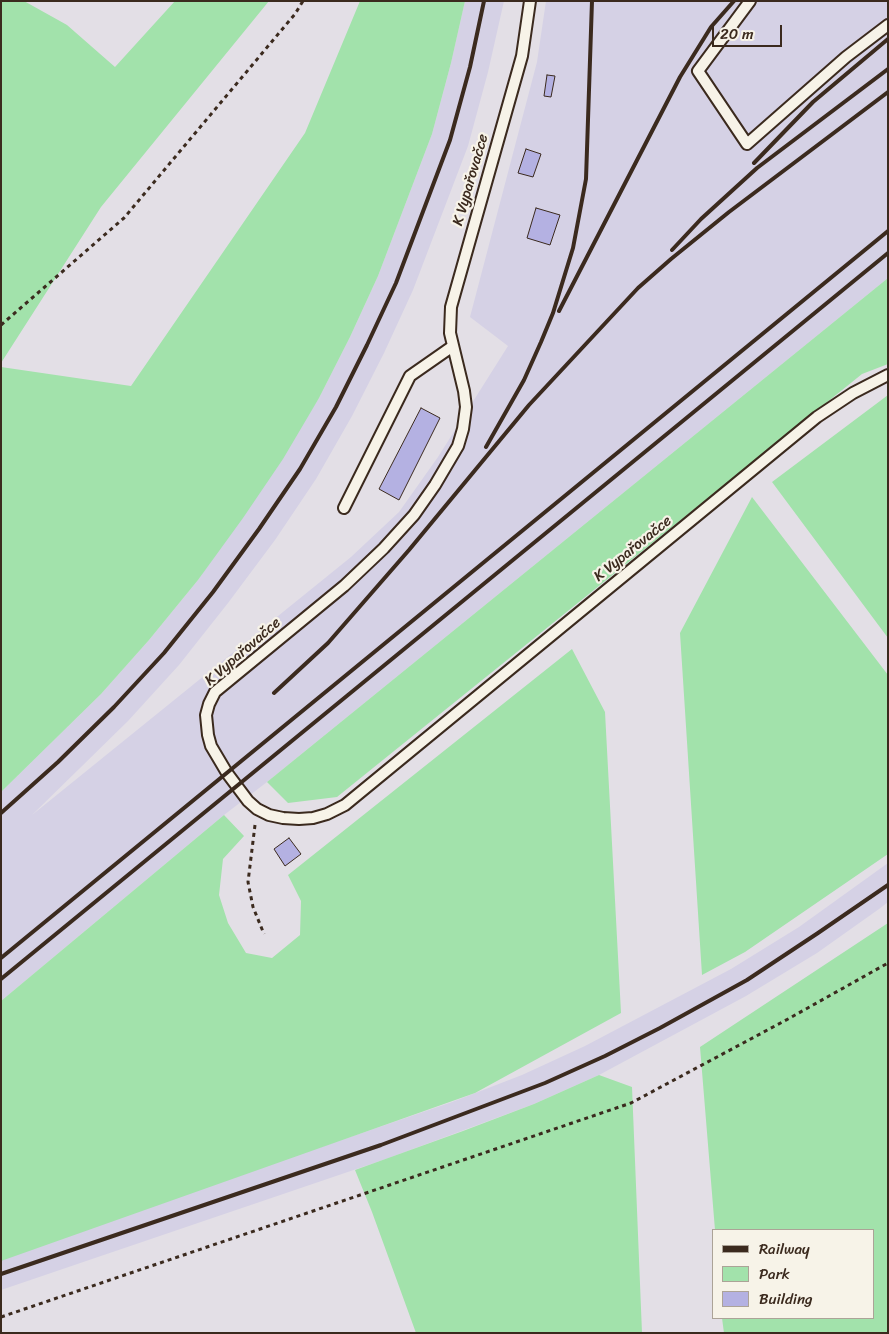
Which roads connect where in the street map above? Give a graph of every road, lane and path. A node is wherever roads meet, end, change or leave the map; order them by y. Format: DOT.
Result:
graph roads {
  1 [pos="303,1"];
  2 [pos="530,1"];
  3 [pos="750,1"];
  4 [pos="888,25"];
  5 [pos="1,325"];
  6 [pos="453,346"];
  7 [pos="888,375"];
  8 [pos="344,508"];
  9 [pos="257,809"];
  10 [pos="264,934"];
  11 [pos="888,963"];
  12 [pos="1,1317"];
  1 -- 5 [label="path"];
  2 -- 6 [label="lane, K Vypařovačce"];
  3 -- 4 [label="lane"];
  6 -- 8 [label="lane"];
  6 -- 9 [label="lane, K Vypařovačce"];
  7 -- 9 [label="lane, K Vypařovačce"];
  9 -- 10 [label="path"];
  11 -- 12 [label="path"];
}
